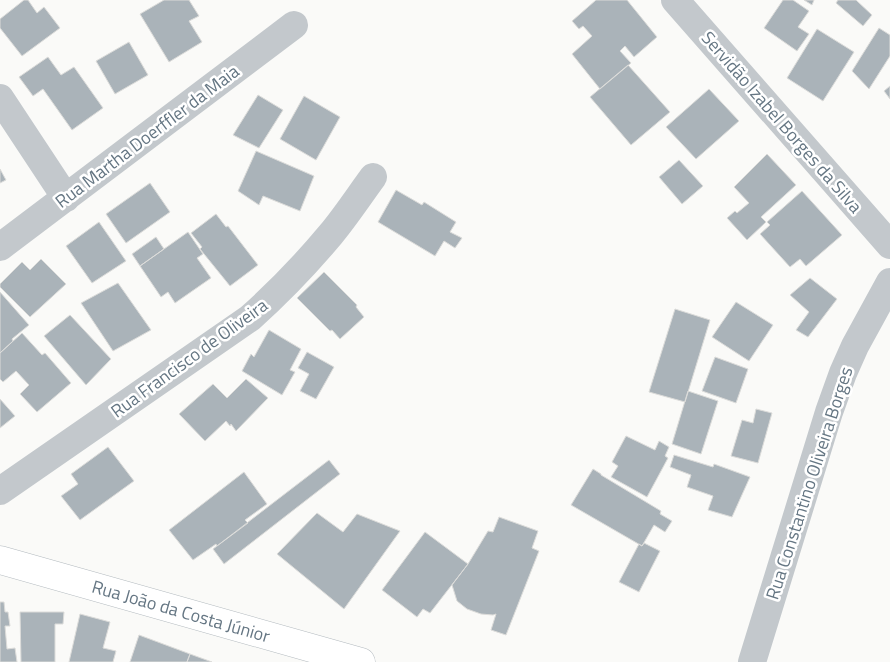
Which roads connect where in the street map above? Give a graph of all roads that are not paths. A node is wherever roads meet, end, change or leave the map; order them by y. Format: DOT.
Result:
graph roads {
  1 [pos="675,0"];
  2 [pos="294,25"];
  3 [pos="0,98"];
  4 [pos="373,177"];
  5 [pos="66,198"];
  6 [pos="890,245"];
  7 [pos="0,247"];
  8 [pos="890,282"];
  9 [pos="0,490"];
  10 [pos="0,560"];
  11 [pos="361,662"];
  12 [pos="752,662"];
  1 -- 6 [label="street, Servidão Izabel Borges da Silva"];
  2 -- 5 [label="street, Rua Martha Doerffler da Maia"];
  3 -- 5 [label="street"];
  4 -- 9 [label="street, Rua Francisco de Oliveira"];
  5 -- 7 [label="street, Rua Martha Doerffler da Maia"];
  8 -- 12 [label="street, Rua Constantino Oliveira Borges"];
  10 -- 11 [label="main road, Rua João da Costa Júnior"];
}
